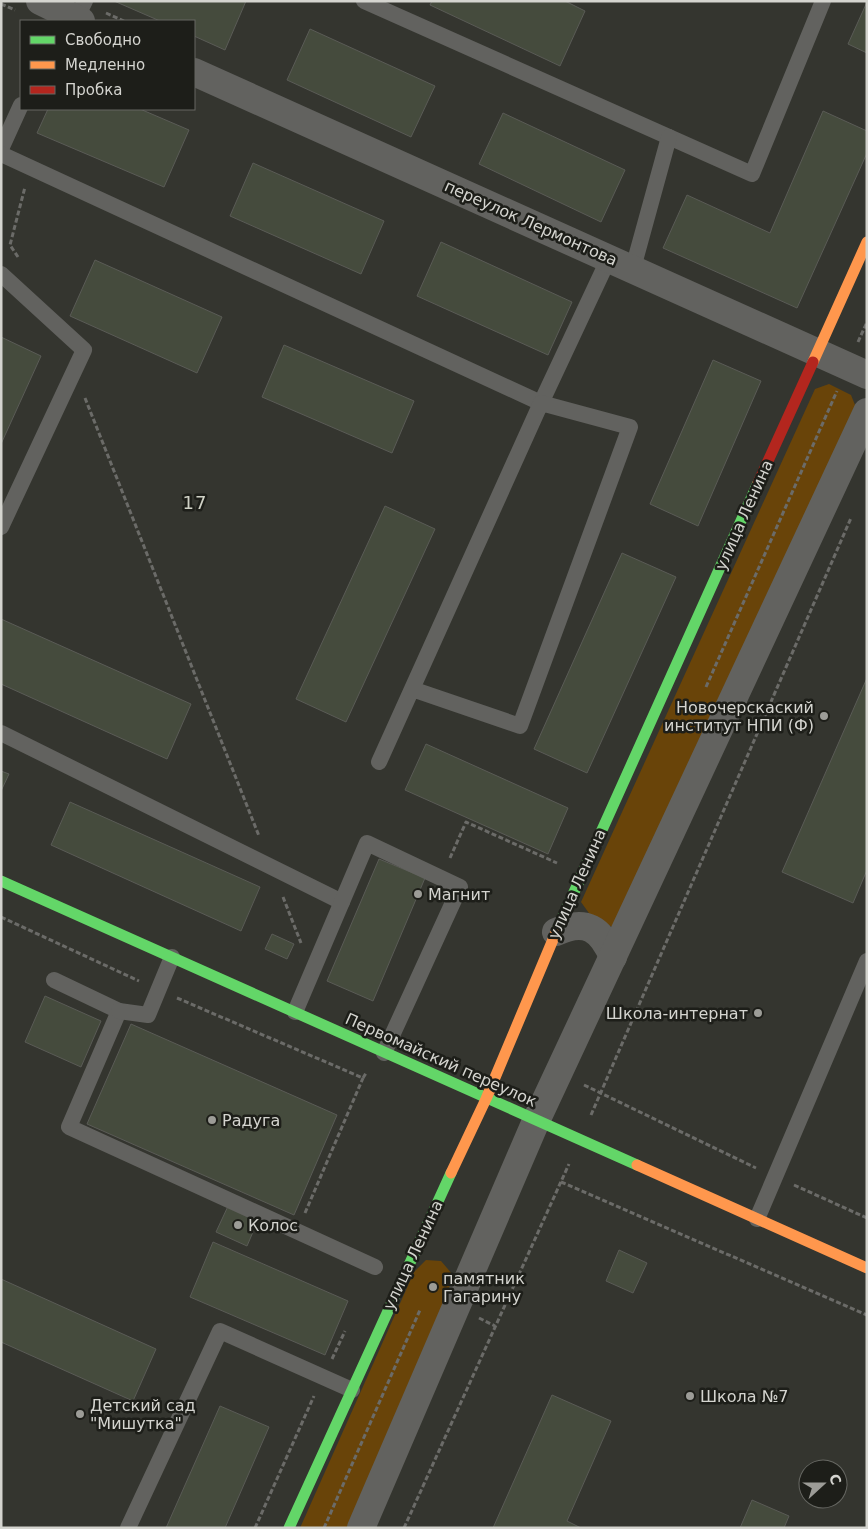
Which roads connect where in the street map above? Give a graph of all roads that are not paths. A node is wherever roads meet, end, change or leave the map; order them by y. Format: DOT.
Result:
graph roads {
  1 [pos="364,1"];
  2 [pos="823,1"];
  3 [pos="195,72"];
  4 [pos="20,107"];
  5 [pos="669,137"];
  6 [pos="1,149"];
  7 [pos="1,154"];
  8 [pos="867,242"];
  9 [pos="621,263"];
  10 [pos="1,274"];
  11 [pos="818,352"];
  12 [pos="857,370"];
  13 [pos="541,402"];
  14 [pos="867,412"];
  15 [pos="1,527"];
  16 [pos="412,689"];
  17 [pos="1,732"];
  18 [pos="379,762"];
  19 [pos="1,881"];
  20 [pos="342,902"];
  21 [pos="556,932"];
  22 [pos="172,957"];
  23 [pos="613,957"];
  24 [pos="867,961"];
  25 [pos="54,980"];
  26 [pos="119,1011"];
  27 [pos="295,1012"];
  28 [pos="381,1051"];
  29 [pos="486,1099"];
  30 [pos="536,1120"];
  31 [pos="757,1219"];
  32 [pos="376,1267"];
  33 [pos="867,1268"];
  34 [pos="352,1390"];
  35 [pos="128,1528"];
  36 [pos="289,1528"];
  37 [pos="360,1528"];
  1 -- 5 [label="lane"];
  2 -- 5 [label="lane"];
  3 -- 9 [label="street, переулок Лермонтова"];
  4 -- 6 [label="lane"];
  5 -- 9 [label="lane"];
  7 -- 13 [label="lane"];
  8 -- 11 [label="street, улица Ленина"];
  9 -- 11 [label="street, переулок Лермонтова"];
  9 -- 13 [label="lane"];
  10 -- 15 [label="lane"];
  11 -- 12 [label="street, переулок Лермонтова"];
  11 -- 21 [label="street, улица Ленина"];
  13 -- 16 [label="lane"];
  13 -- 16 [label="lane"];
  14 -- 23 [label="street"];
  16 -- 18 [label="lane"];
  17 -- 20 [label="lane"];
  19 -- 22 [label="street, Первомайский переулок"];
  20 -- 27 [label="lane"];
  20 -- 28 [label="lane"];
  21 -- 23 [label="street"];
  21 -- 29 [label="street, улица Ленина"];
  22 -- 26 [label="lane"];
  22 -- 27 [label="street, Первомайский переулок"];
  23 -- 30 [label="street"];
  24 -- 31 [label="lane"];
  25 -- 26 [label="lane"];
  26 -- 32 [label="lane"];
  27 -- 28 [label="street, Первомайский переулок"];
  28 -- 29 [label="street, Первомайский переулок"];
  29 -- 30 [label="street, Первомайский переулок"];
  29 -- 34 [label="street, улица Ленина"];
  30 -- 31 [label="street, Первомайский переулок"];
  30 -- 37 [label="street"];
  31 -- 33 [label="street, Первомайский переулок"];
  34 -- 35 [label="lane"];
  34 -- 36 [label="street, улица Ленина"];
}
